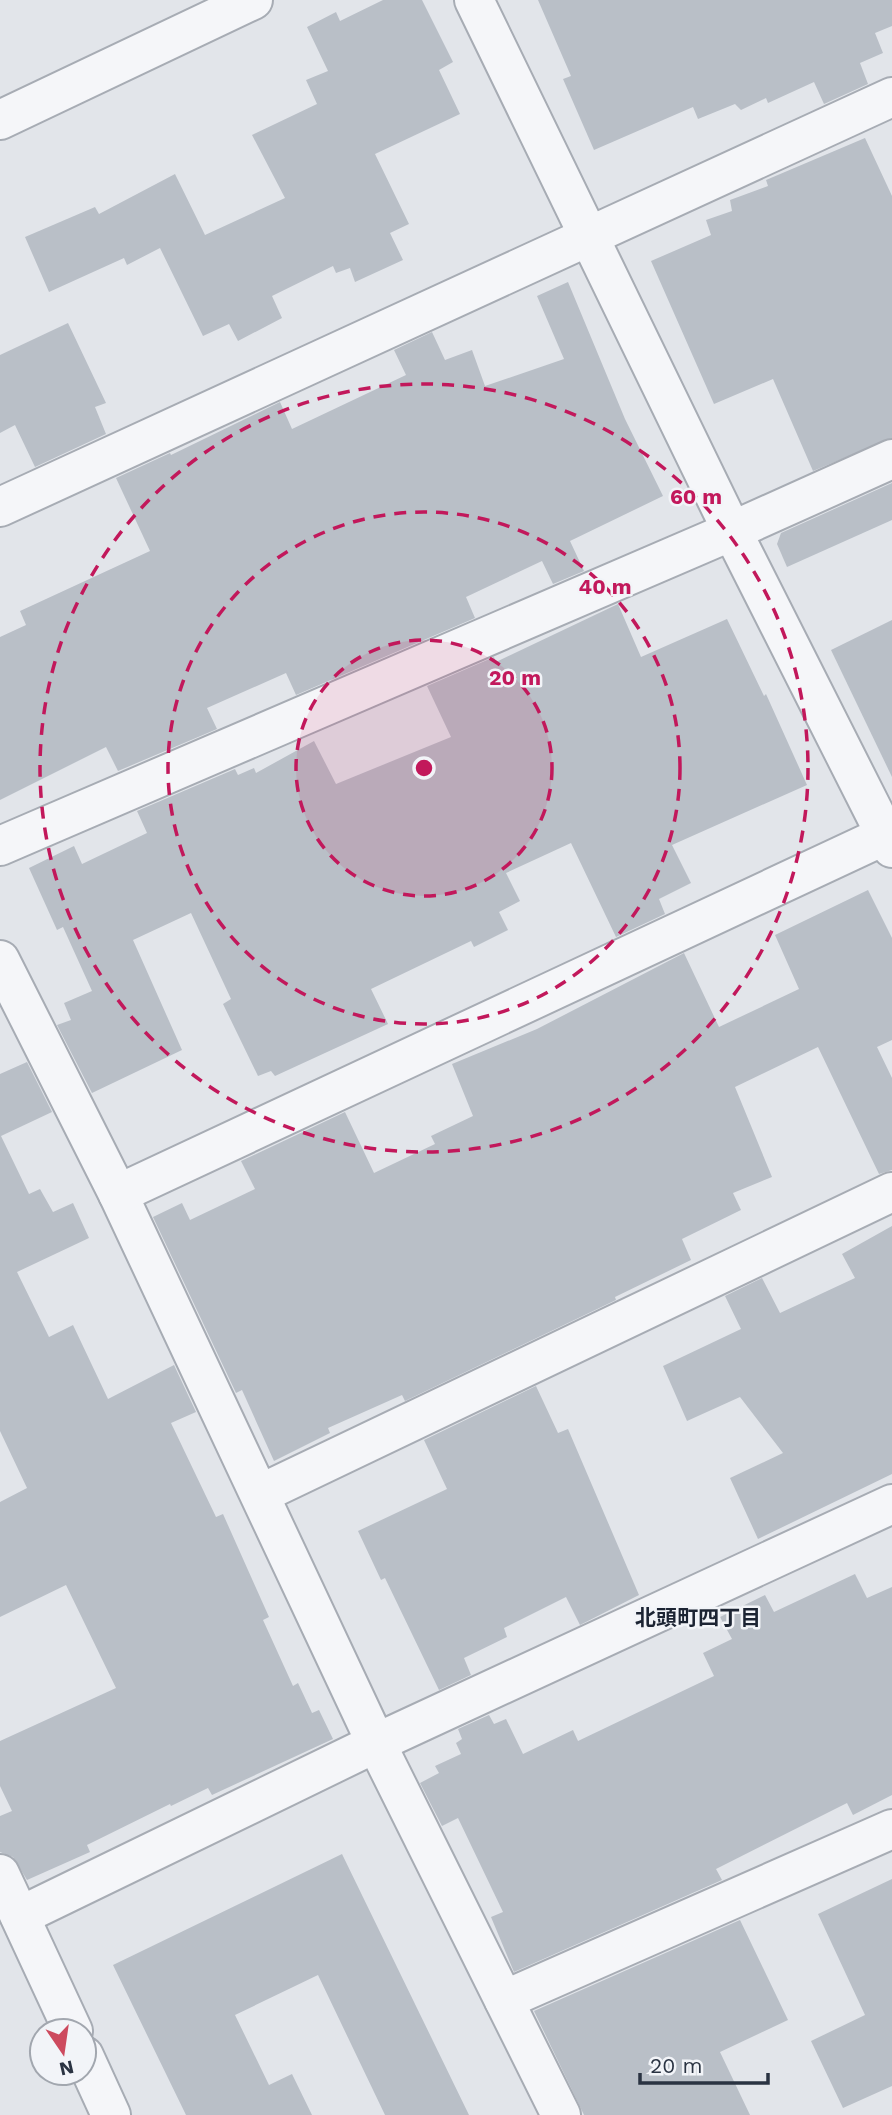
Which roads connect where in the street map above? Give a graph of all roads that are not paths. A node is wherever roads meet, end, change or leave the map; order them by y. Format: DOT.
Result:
graph roads {
  1 [pos="253,0"];
  2 [pos="474,0"];
  3 [pos="892,97"];
  4 [pos="0,120"];
  5 [pos="590,236"];
  6 [pos="892,459"];
  7 [pos="0,507"];
  8 [pos="732,531"];
  9 [pos="890,838"];
  10 [pos="0,846"];
  11 [pos="0,960"];
  12 [pos="892,1192"];
  13 [pos="118,1194"];
  14 [pos="260,1494"];
  15 [pos="892,1504"];
  16 [pos="376,1743"];
  17 [pos="892,1829"];
  18 [pos="0,1874"];
  19 [pos="20,1916"];
  20 [pos="505,2000"];
  21 [pos="67,2017"];
  22 [pos="98,2087"];
  23 [pos="111,2115"];
  24 [pos="561,2115"];
  1 -- 4 [label="street"];
  2 -- 5 [label="street"];
  3 -- 5 [label="street"];
  5 -- 7 [label="street"];
  5 -- 8 [label="street"];
  6 -- 8 [label="street"];
  8 -- 9 [label="street"];
  8 -- 10 [label="street"];
  9 -- 13 [label="street"];
  11 -- 13 [label="street"];
  12 -- 14 [label="street"];
  13 -- 14 [label="street"];
  14 -- 16 [label="street"];
  15 -- 16 [label="street"];
  16 -- 19 [label="street"];
  16 -- 20 [label="street"];
  17 -- 20 [label="street"];
  18 -- 19 [label="street"];
  19 -- 21 [label="street"];
  20 -- 24 [label="street"];
  22 -- 23 [label="street"];
}
